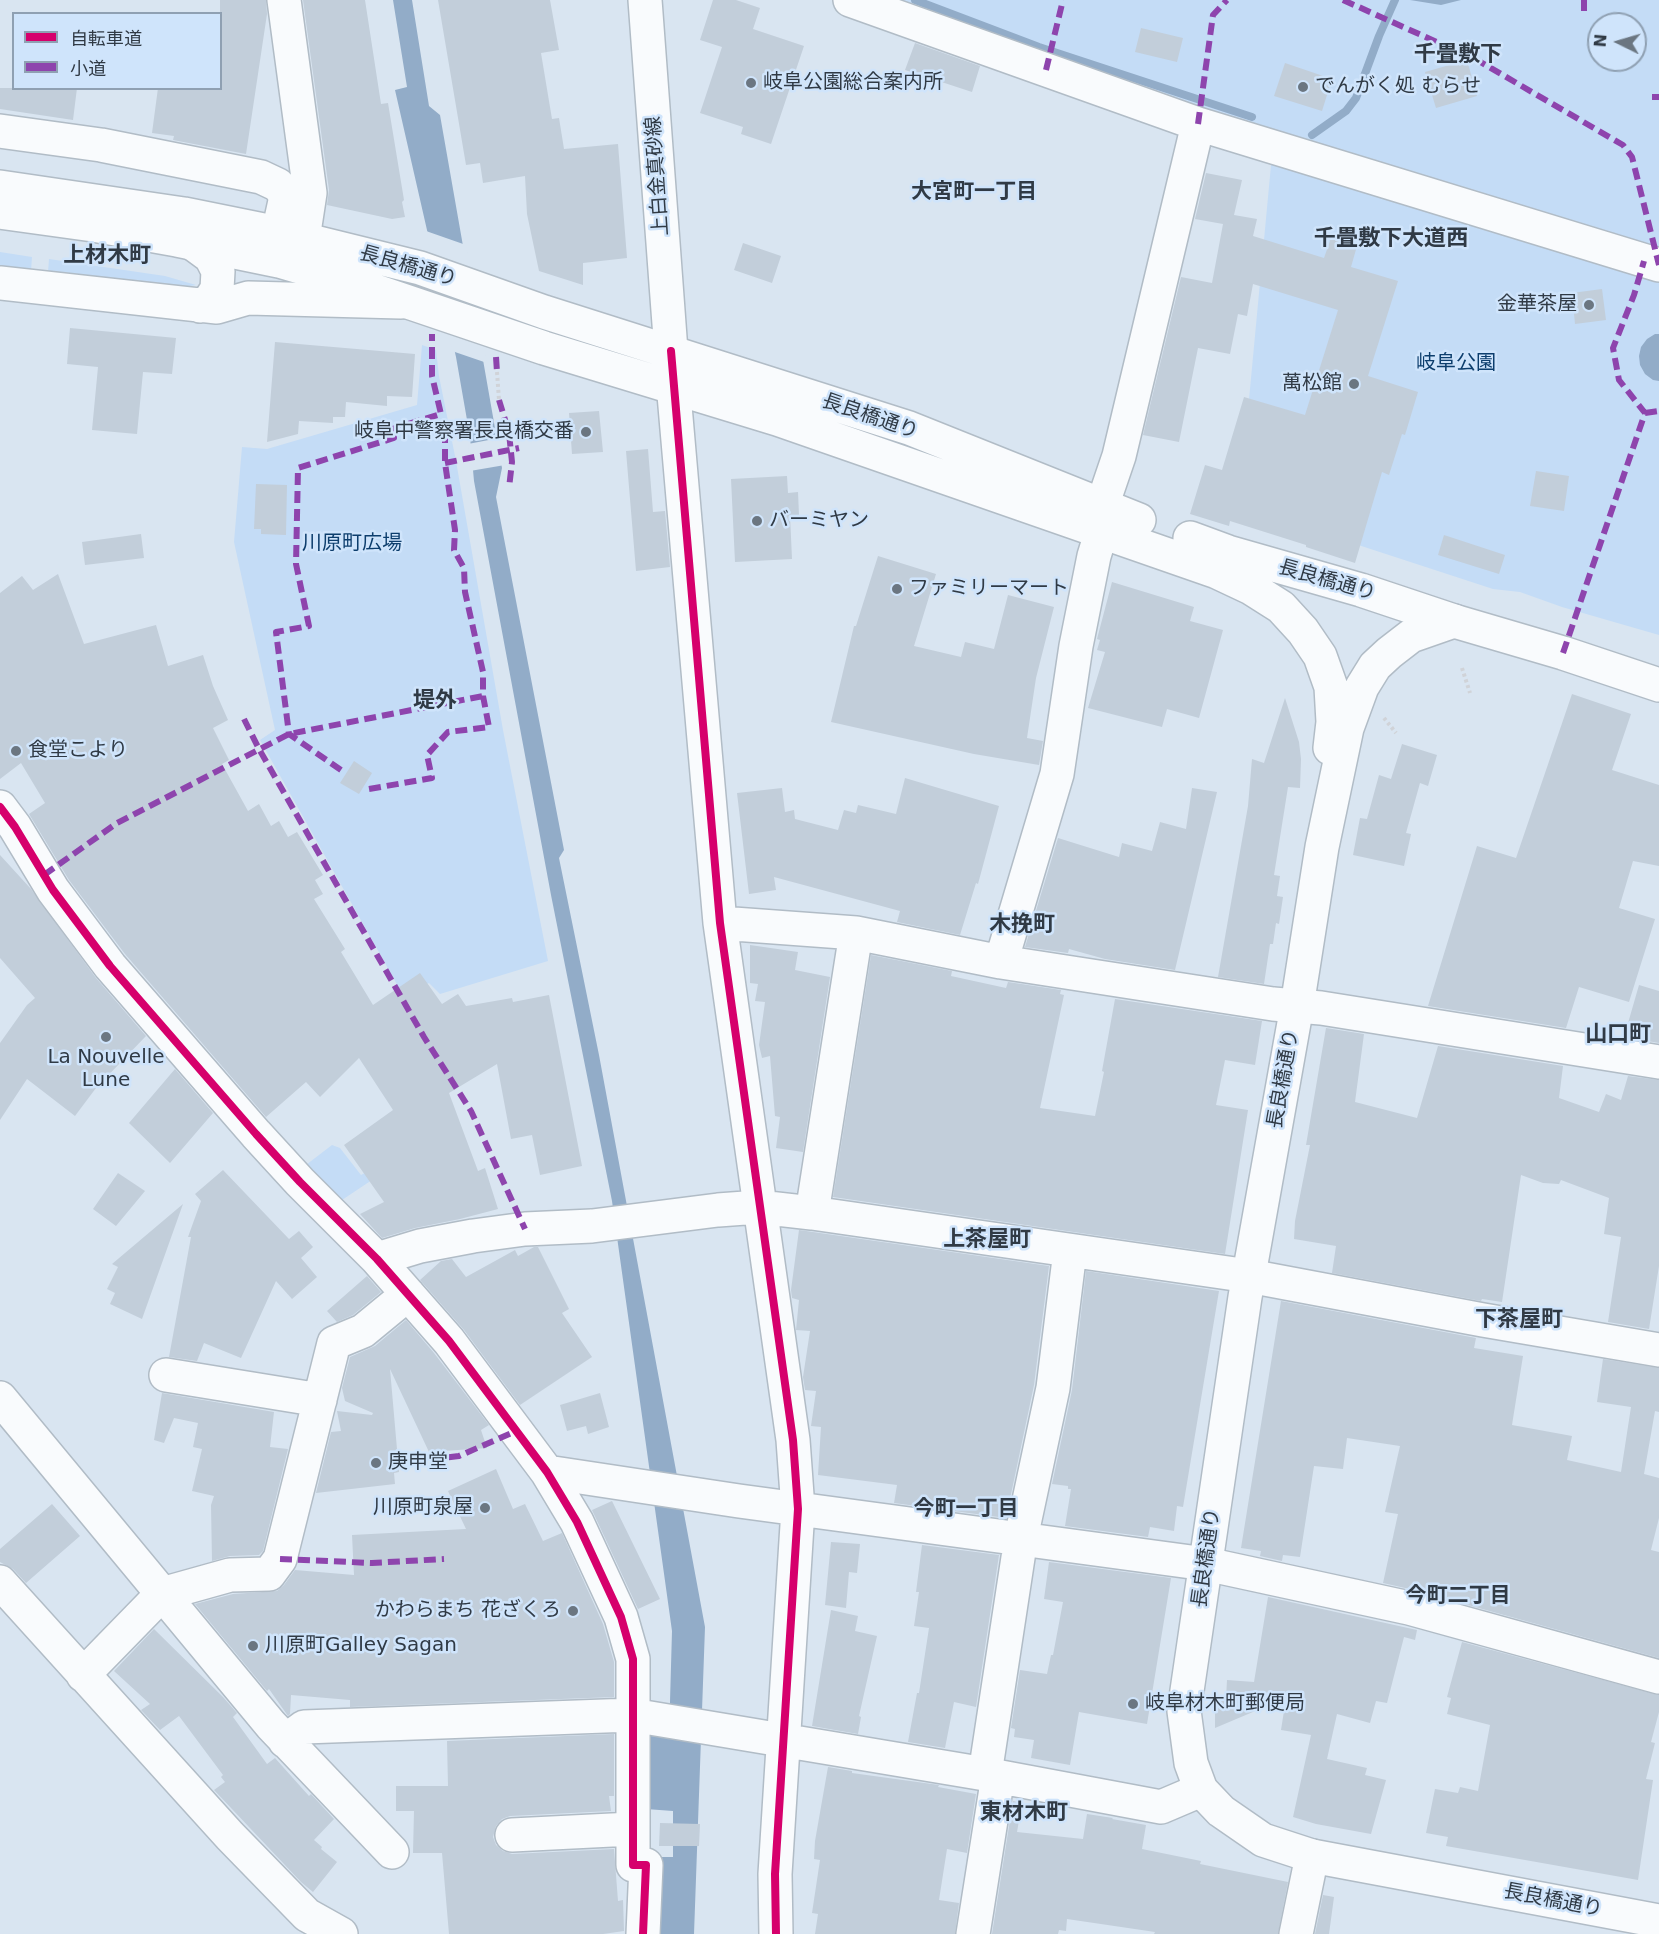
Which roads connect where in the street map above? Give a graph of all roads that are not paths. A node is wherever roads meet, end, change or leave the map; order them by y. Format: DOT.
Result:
graph roads {
  1 [pos="284,0"];
  2 [pos="645,0"];
  3 [pos="850,0"];
  4 [pos="1198,124"];
  5 [pos="0,132"];
  6 [pos="0,187"];
  7 [pos="0,213"];
  8 [pos="291,236"];
  9 [pos="192,243"];
  10 [pos="1659,265"];
  11 [pos="0,283"];
  12 [pos="416,305"];
  13 [pos="200,306"];
  14 [pos="671,351"];
  15 [pos="673,386"];
  16 [pos="1102,518"];
  17 [pos="1454,621"];
  18 [pos="1659,685"];
  19 [pos="0,807"];
  20 [pos="1322,847"];
  21 [pos="720,923"];
  22 [pos="856,933"];
  23 [pos="1001,962"];
  24 [pos="1297,1006"];
  25 [pos="1659,1062"];
  26 [pos="759,1207"];
  27 [pos="812,1212"];
  28 [pos="1070,1251"];
  29 [pos="377,1259"];
  30 [pos="1249,1276"];
  31 [pos="408,1294"];
  32 [pos="1659,1350"];
  33 [pos="166,1375"];
  34 [pos="0,1398"];
  35 [pos="320,1400"];
  36 [pos="547,1472"];
  37 [pos="798,1509"];
  38 [pos="1021,1538"];
  39 [pos="1206,1564"];
  40 [pos="0,1582"];
  41 [pos="162,1594"];
  42 [pos="83,1674"];
  43 [pos="1659,1677"];
  44 [pos="645,1717"];
  45 [pos="783,1740"];
  46 [pos="285,1741"];
  47 [pos="991,1775"];
  48 [pos="1201,1790"];
  49 [pos="632,1829"];
  50 [pos="512,1835"];
  51 [pos="392,1852"];
  52 [pos="1312,1856"];
  53 [pos="1650,1925"];
  54 [pos="341,1934"];
  55 [pos="643,1934"];
  56 [pos="776,1934"];
  57 [pos="974,1934"];
  58 [pos="1296,1934"];
  1 -- 8 [label="main road"];
  2 -- 14 [label="main road, 上白金真砂線"];
  3 -- 4 [label="main road"];
  4 -- 10 [label="main road"];
  4 -- 16 [label="main road"];
  5 -- 8 [label="main road"];
  6 -- 8 [label="main road, 長良橋通り"];
  7 -- 9 [label="main road, 長良橋通り"];
  8 -- 14 [label="main road, 長良橋通り"];
  9 -- 12 [label="main road, 長良橋通り"];
  9 -- 13 [label="main road"];
  11 -- 13 [label="main road"];
  12 -- 13 [label="main road"];
  12 -- 15 [label="main road, 長良橋通り"];
  14 -- 15 [label="main road, 上白金真砂線"];
  14 -- 16 [label="main road, 長良橋通り"];
  15 -- 16 [label="main road, 長良橋通り"];
  15 -- 21 [label="main road, 上白金真砂線"];
  16 -- 17 [label="main road, 長良橋通り"];
  16 -- 20 [label="main road, 長良橋通り"];
  16 -- 23 [label="main road"];
  17 -- 18 [label="main road"];
  17 -- 20 [label="main road, 長良橋通り"];
  19 -- 29 [label="main road"];
  20 -- 24 [label="main road, 長良橋通り"];
  21 -- 22 [label="main road"];
  21 -- 26 [label="main road, 上白金真砂線"];
  22 -- 23 [label="main road"];
  22 -- 27 [label="main road"];
  23 -- 24 [label="main road"];
  24 -- 25 [label="main road"];
  24 -- 30 [label="main road, 長良橋通り"];
  26 -- 27 [label="main road"];
  26 -- 29 [label="main road"];
  26 -- 37 [label="main road, 上白金真砂線"];
  27 -- 28 [label="main road"];
  28 -- 30 [label="main road"];
  28 -- 38 [label="main road"];
  29 -- 31 [label="main road"];
  30 -- 32 [label="main road"];
  30 -- 39 [label="main road, 長良橋通り"];
  31 -- 35 [label="main road"];
  31 -- 36 [label="main road"];
  33 -- 35 [label="main road"];
  34 -- 41 [label="main road"];
  35 -- 41 [label="main road"];
  36 -- 37 [label="main road"];
  36 -- 44 [label="main road"];
  37 -- 38 [label="main road"];
  37 -- 45 [label="main road, 上白金真砂線"];
  38 -- 39 [label="main road"];
  38 -- 47 [label="main road"];
  39 -- 43 [label="main road"];
  39 -- 48 [label="main road, 長良橋通り"];
  40 -- 42 [label="main road"];
  41 -- 42 [label="main road"];
  41 -- 46 [label="main road"];
  42 -- 54 [label="main road"];
  44 -- 45 [label="main road"];
  44 -- 46 [label="main road"];
  44 -- 49 [label="main road"];
  45 -- 47 [label="main road"];
  45 -- 56 [label="main road, 上白金真砂線"];
  46 -- 51 [label="main road"];
  47 -- 48 [label="main road"];
  47 -- 57 [label="main road"];
  48 -- 52 [label="main road, 長良橋通り"];
  49 -- 50 [label="main road"];
  49 -- 55 [label="main road"];
  52 -- 53 [label="main road, 長良橋通り"];
  52 -- 58 [label="main road"];
}
